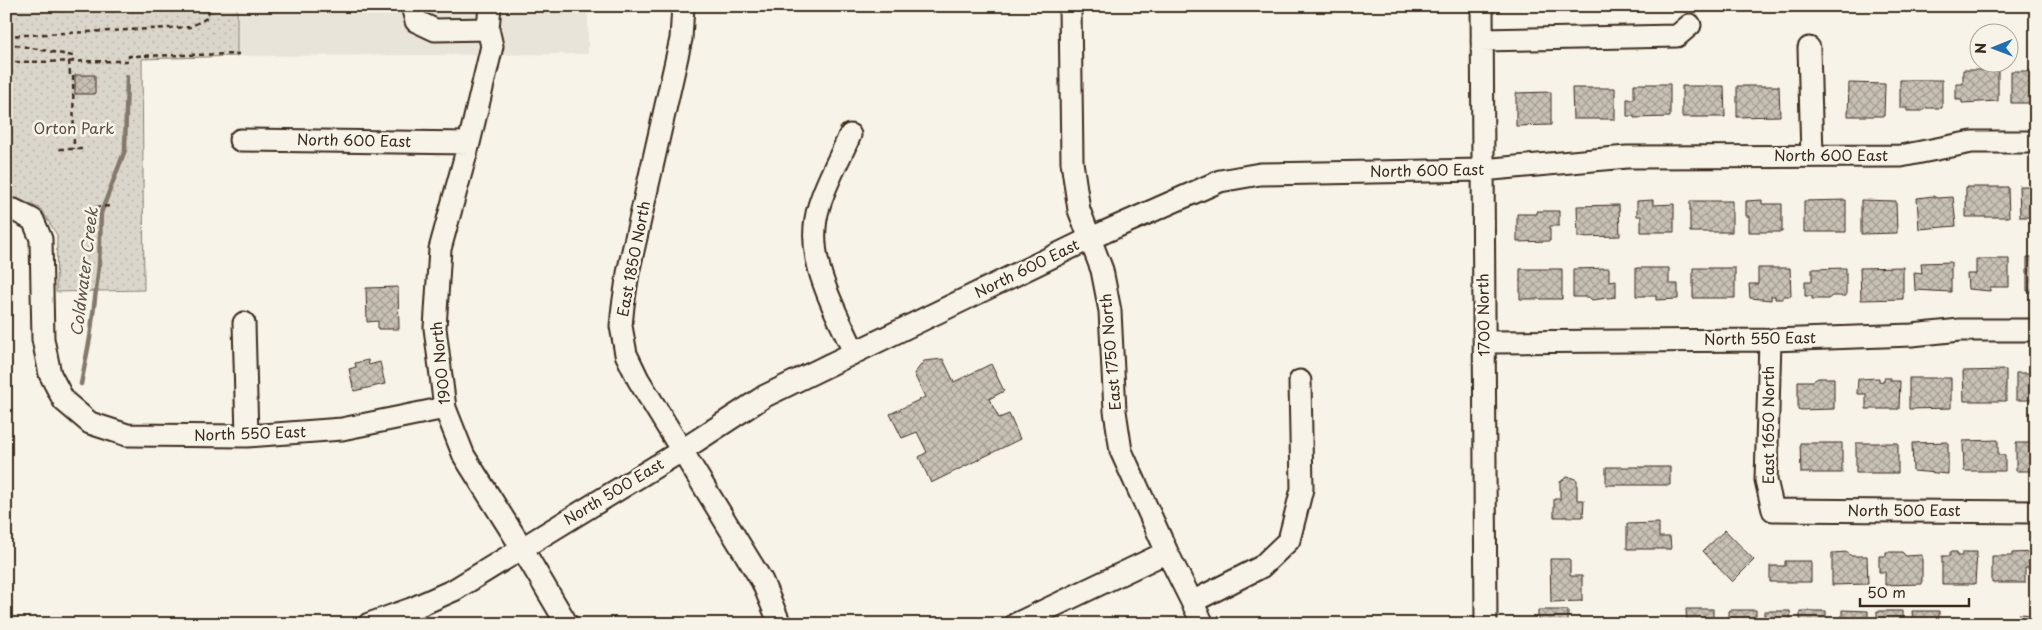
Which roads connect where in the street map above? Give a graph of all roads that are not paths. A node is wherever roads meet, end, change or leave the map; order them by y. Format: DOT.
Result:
graph roads {
  1 [pos="412,6"];
  2 [pos="490,6"];
  3 [pos="683,6"];
  4 [pos="1070,6"];
  5 [pos="1482,6"];
  6 [pos="1690,25"];
  7 [pos="490,37"];
  8 [pos="1482,40"];
  9 [pos="1809,48"];
  10 [pos="850,135"];
  11 [pos="240,140"];
  12 [pos="2036,142"];
  13 [pos="469,143"];
  14 [pos="1812,156"];
  15 [pos="1482,170"];
  16 [pos="6,210"];
  17 [pos="1091,238"];
  18 [pos="244,323"];
  19 [pos="2036,330"];
  20 [pos="1770,340"];
  21 [pos="1485,342"];
  22 [pos="854,352"];
  23 [pos="1300,381"];
  24 [pos="445,408"];
  25 [pos="247,436"];
  26 [pos="681,451"];
  27 [pos="1773,510"];
  28 [pos="2036,512"];
  29 [pos="522,548"];
  30 [pos="1167,552"];
  31 [pos="1192,602"];
  32 [pos="369,624"];
  33 [pos="567,624"];
  34 [pos="780,624"];
  35 [pos="1016,624"];
  36 [pos="1203,624"];
  37 [pos="1486,624"];
  1 -- 7 [label="street"];
  2 -- 7 [label="street, 1900 North"];
  3 -- 26 [label="street, East 1850 North"];
  4 -- 17 [label="street, East 1750 North"];
  5 -- 8 [label="street, 1700 North"];
  6 -- 8 [label="street"];
  7 -- 13 [label="street, 1900 North"];
  8 -- 15 [label="street, 1700 North"];
  9 -- 14 [label="street"];
  10 -- 22 [label="street"];
  11 -- 13 [label="street, North 600 East"];
  12 -- 14 [label="street, North 600 East"];
  13 -- 24 [label="street, 1900 North"];
  14 -- 15 [label="street, North 600 East"];
  15 -- 17 [label="street, North 600 East"];
  15 -- 21 [label="street, 1700 North"];
  16 -- 25 [label="street, North 550 East"];
  17 -- 22 [label="street, North 600 East"];
  17 -- 30 [label="street, East 1750 North"];
  18 -- 25 [label="street"];
  19 -- 20 [label="street, North 550 East"];
  20 -- 21 [label="street, North 550 East"];
  20 -- 27 [label="street, East 1650 North"];
  21 -- 37 [label="street, 1700 North"];
  22 -- 26 [label="street, North 500 East"];
  23 -- 31 [label="street"];
  24 -- 25 [label="street, North 550 East"];
  24 -- 29 [label="street, 1900 North"];
  26 -- 29 [label="street, North 500 East"];
  26 -- 34 [label="street, East 1850 North"];
  27 -- 28 [label="street, North 500 East"];
  29 -- 32 [label="street, North 500 East"];
  29 -- 33 [label="street, 1900 North"];
  30 -- 31 [label="street, East 1750 North"];
  30 -- 35 [label="street"];
  31 -- 36 [label="street, East 1750 North"];
}
